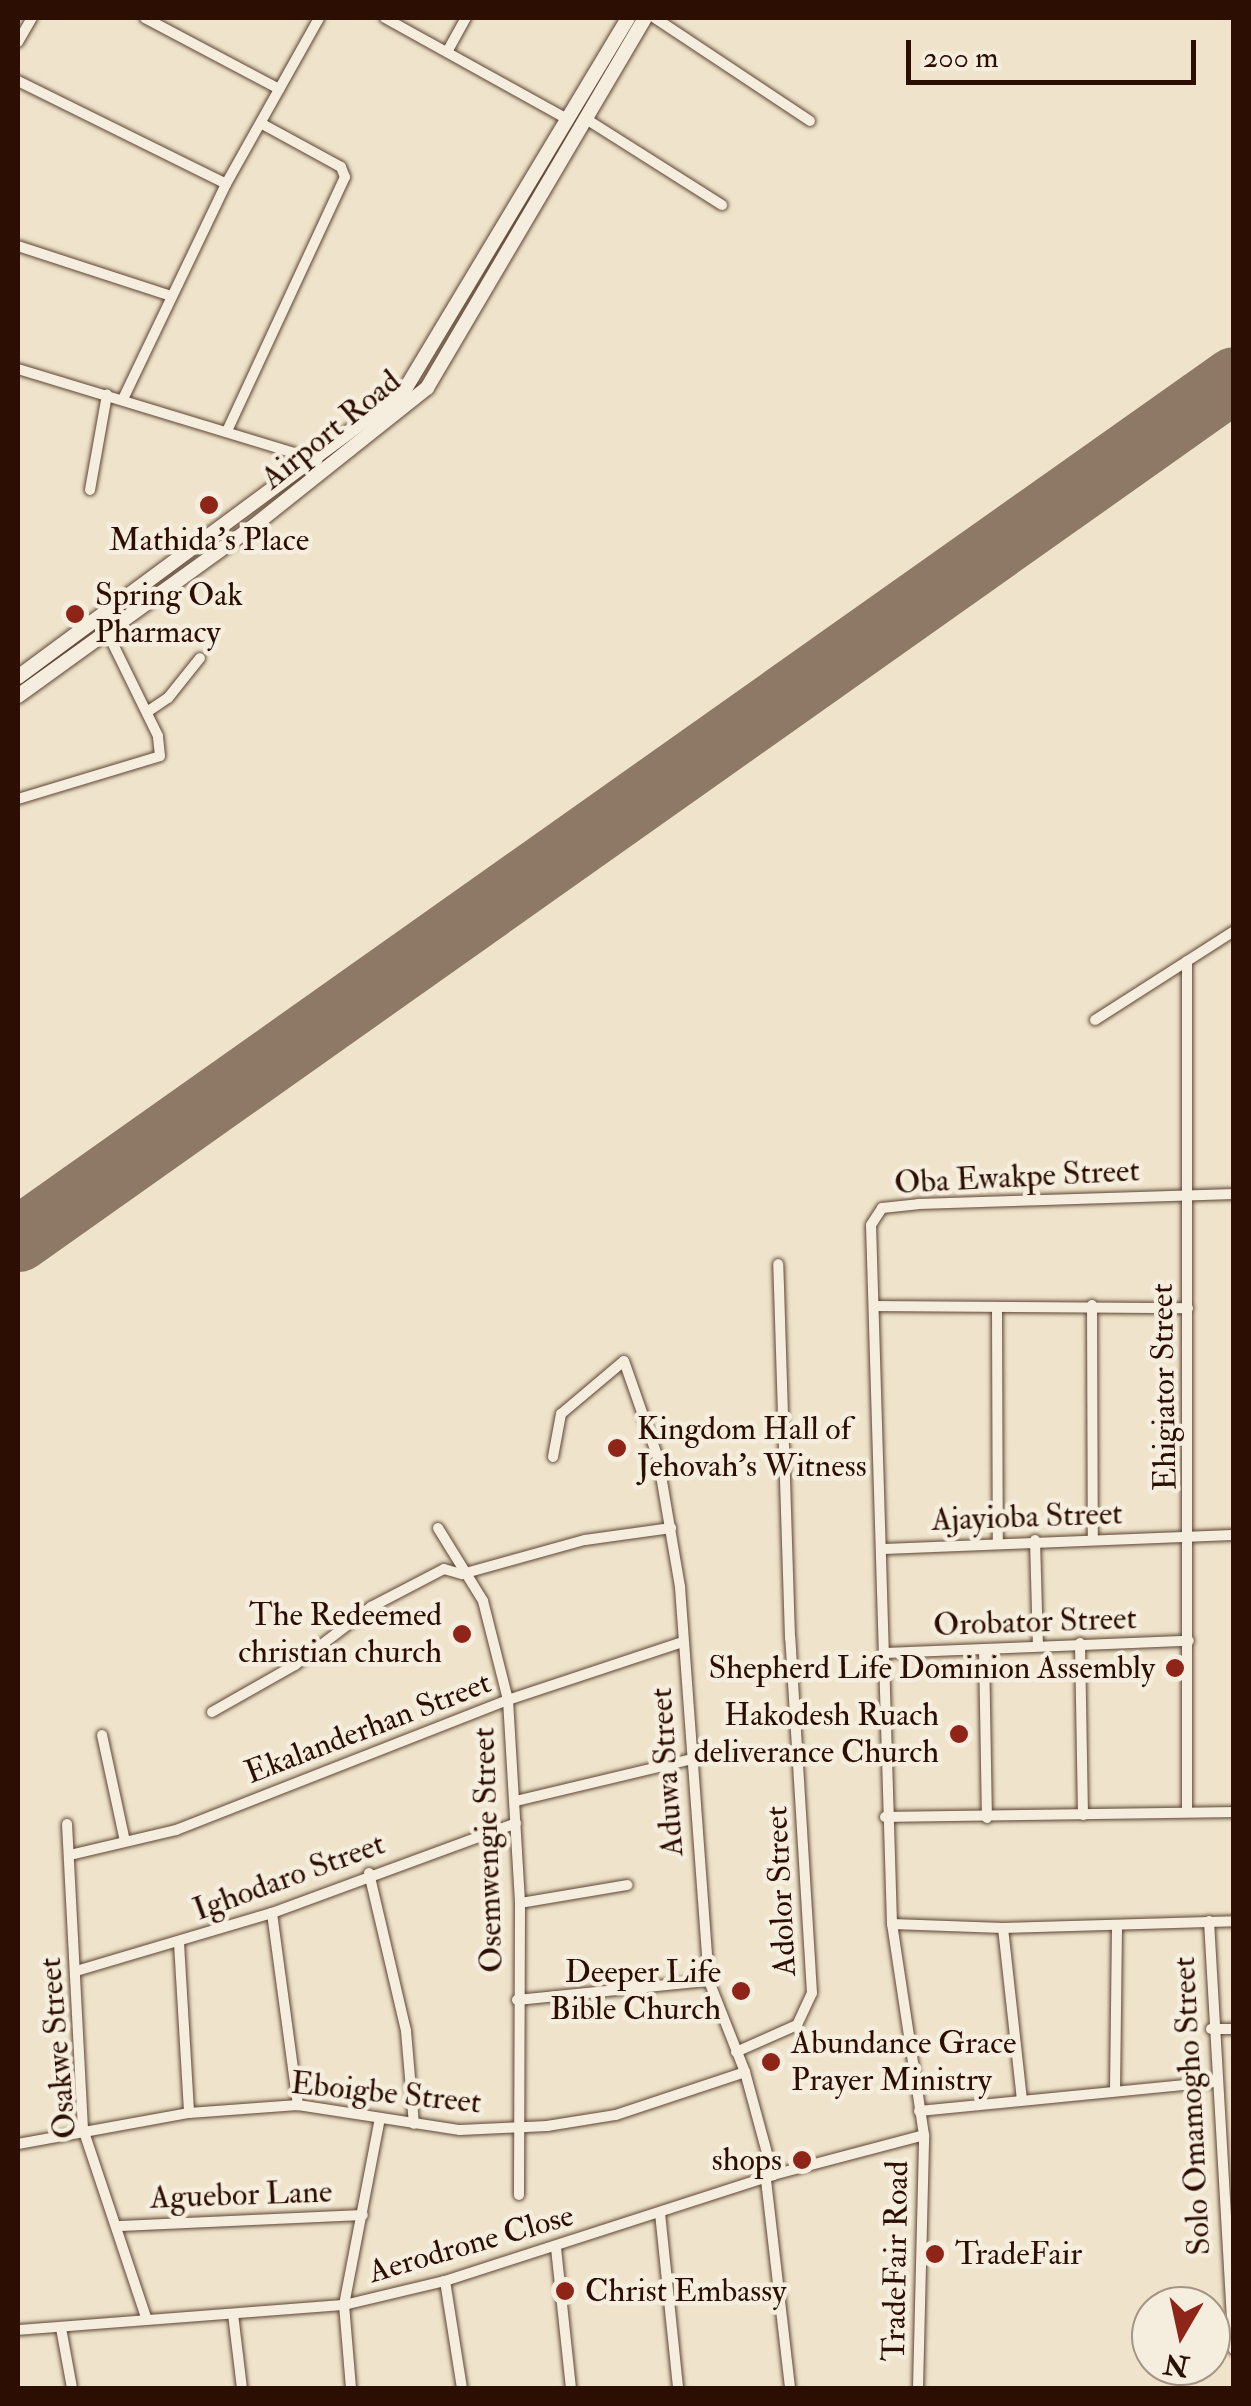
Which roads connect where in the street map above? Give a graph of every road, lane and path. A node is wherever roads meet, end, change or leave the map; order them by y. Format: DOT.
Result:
graph roads {
  1 [pos="145,18"];
  2 [pos="319,18"];
  3 [pos="385,18"];
  4 [pos="466,18"];
  5 [pos="628,18"];
  6 [pos="646,18"];
  7 [pos="655,18"];
  8 [pos="25,21"];
  9 [pos="18,42"];
  10 [pos="447,52"];
  11 [pos="18,81"];
  12 [pos="279,89"];
  13 [pos="566,119"];
  14 [pos="586,119"];
  15 [pos="810,121"];
  16 [pos="262,124"];
  17 [pos="226,184"];
  18 [pos="722,204"];
  19 [pos="18,246"];
  20 [pos="171,296"];
  21 [pos="18,368"];
  22 [pos="107,395"];
  23 [pos="123,399"];
  24 [pos="227,431"];
  25 [pos="318,460"];
  26 [pos="90,490"];
  27 [pos="162,584"];
  28 [pos="106,632"];
  29 [pos="200,658"];
  30 [pos="18,677"];
  31 [pos="18,696"];
  32 [pos="147,712"];
  33 [pos="18,800"];
  34 [pos="1234,931"];
  35 [pos="1187,961"];
  36 [pos="1096,1020"];
  37 [pos="1189,1192"];
  38 [pos="1234,1194"];
  39 [pos="778,1264"];
  40 [pos="1092,1304"];
  41 [pos="874,1306"];
  42 [pos="1188,1308"];
  43 [pos="998,1310"];
  44 [pos="553,1457"];
  45 [pos="438,1528"];
  46 [pos="672,1528"];
  47 [pos="1192,1535"];
  48 [pos="1234,1535"];
  49 [pos="1093,1539"];
  50 [pos="1035,1540"];
  51 [pos="998,1541"];
  52 [pos="883,1549"];
  53 [pos="462,1574"];
  54 [pos="1189,1641"];
  55 [pos="682,1642"];
  56 [pos="1080,1643"];
  57 [pos="1038,1644"];
  58 [pos="984,1649"];
  59 [pos="884,1653"];
  60 [pos="508,1700"];
  61 [pos="212,1712"];
  62 [pos="102,1734"];
  63 [pos="692,1759"];
  64 [pos="516,1801"];
  65 [pos="1188,1812"];
  66 [pos="1234,1812"];
  67 [pos="1083,1815"];
  68 [pos="885,1817"];
  69 [pos="987,1818"];
  70 [pos="516,1823"];
  71 [pos="67,1824"];
  72 [pos="125,1842"];
  73 [pos="70,1855"];
  74 [pos="369,1874"];
  75 [pos="628,1885"];
  76 [pos="520,1903"];
  77 [pos="272,1913"];
  78 [pos="1208,1921"];
  79 [pos="1234,1921"];
  80 [pos="892,1924"];
  81 [pos="1117,1926"];
  82 [pos="1003,1928"];
  83 [pos="180,1943"];
  84 [pos="76,1971"];
  85 [pos="709,1981"];
  86 [pos="517,2000"];
  87 [pos="1211,2029"];
  88 [pos="1234,2029"];
  89 [pos="736,2052"];
  90 [pos="745,2072"];
  91 [pos="1214,2082"];
  92 [pos="1116,2091"];
  93 [pos="1022,2100"];
  94 [pos="298,2105"];
  95 [pos="919,2111"];
  96 [pos="189,2113"];
  97 [pos="380,2118"];
  98 [pos="414,2124"];
  99 [pos="517,2128"];
  100 [pos="83,2129"];
  101 [pos="1218,2129"];
  102 [pos="1234,2129"];
  103 [pos="924,2135"];
  104 [pos="18,2144"];
  105 [pos="770,2178"];
  106 [pos="519,2196"];
  107 [pos="660,2213"];
  108 [pos="364,2215"];
  109 [pos="120,2226"];
  110 [pos="1230,2233"];
  111 [pos="556,2248"];
  112 [pos="446,2281"];
  113 [pos="344,2306"];
  114 [pos="232,2314"];
  115 [pos="147,2320"];
  116 [pos="61,2328"];
  117 [pos="18,2330"];
  118 [pos="1234,2348"];
  119 [pos="72,2388"];
  120 [pos="242,2388"];
  121 [pos="351,2388"];
  122 [pos="462,2388"];
  123 [pos="571,2388"];
  124 [pos="678,2388"];
  125 [pos="790,2388"];
  126 [pos="918,2388"];
  1 -- 12 [label="street"];
  2 -- 12 [label="street"];
  3 -- 10 [label="street"];
  4 -- 10 [label="street"];
  5 -- 13 [label="main road, Airport Road"];
  6 -- 14 [label="main road, Airport Road"];
  7 -- 15 [label="street"];
  8 -- 9 [label="street"];
  10 -- 13 [label="street"];
  11 -- 17 [label="street"];
  12 -- 16 [label="street"];
  13 -- 25 [label="main road, Airport Road"];
  14 -- 18 [label="street"];
  14 -- 27 [label="main road, Airport Road"];
  16 -- 17 [label="street"];
  16 -- 24 [label="street"];
  17 -- 20 [label="street"];
  19 -- 20 [label="street"];
  20 -- 23 [label="street"];
  21 -- 22 [label="street"];
  22 -- 23 [label="street"];
  22 -- 26 [label="street"];
  23 -- 24 [label="street"];
  24 -- 25 [label="street"];
  25 -- 27 [label="main road, Airport Road"];
  27 -- 28 [label="main road, Airport Road"];
  27 -- 30 [label="main road, Airport Road"];
  28 -- 31 [label="main road, Airport Road"];
  28 -- 32 [label="street"];
  29 -- 32 [label="street"];
  32 -- 33 [label="street"];
  34 -- 35 [label="street"];
  35 -- 36 [label="street"];
  35 -- 37 [label="street, Ehigiator Street"];
  37 -- 38 [label="street"];
  37 -- 41 [label="street, Oba Ewakpe Street"];
  37 -- 42 [label="street, Ehigiator Street"];
  39 -- 89 [label="street, Adolor Street"];
  40 -- 42 [label="street"];
  40 -- 43 [label="street"];
  40 -- 49 [label="street"];
  41 -- 43 [label="street"];
  41 -- 52 [label="street, Oba Ewakpe Street"];
  42 -- 47 [label="street, Ehigiator Street"];
  43 -- 51 [label="street"];
  44 -- 46 [label="street, Aduwa Street"];
  45 -- 53 [label="street, Osemwengie Street"];
  46 -- 53 [label="street"];
  46 -- 55 [label="street, Aduwa Street"];
  47 -- 48 [label="street, Ajayioba Street"];
  47 -- 49 [label="street, Ajayioba Street"];
  47 -- 54 [label="street, Ehigiator Street"];
  49 -- 50 [label="street, Ajayioba Street"];
  50 -- 51 [label="street, Ajayioba Street"];
  50 -- 57 [label="street"];
  51 -- 52 [label="street, Ajayioba Street"];
  52 -- 59 [label="street, Oba Ewakpe Street"];
  53 -- 60 [label="street, Osemwengie Street"];
  53 -- 61 [label="street"];
  54 -- 56 [label="street, Orobator Street"];
  54 -- 65 [label="street, Ehigiator Street"];
  55 -- 60 [label="street, Ekalanderhan Street"];
  55 -- 63 [label="street, Aduwa Street"];
  56 -- 57 [label="street, Orobator Street"];
  56 -- 67 [label="street"];
  57 -- 58 [label="street, Orobator Street"];
  58 -- 59 [label="street, Orobator Street"];
  58 -- 69 [label="street"];
  59 -- 68 [label="street, Oba Ewakpe Street"];
  60 -- 64 [label="street, Osemwengie Street"];
  60 -- 72 [label="street, Ekalanderhan Street"];
  62 -- 72 [label="street"];
  63 -- 64 [label="street"];
  63 -- 85 [label="street, Aduwa Street"];
  64 -- 70 [label="street, Osemwengie Street"];
  65 -- 66 [label="street"];
  65 -- 67 [label="street"];
  67 -- 69 [label="street"];
  68 -- 69 [label="street"];
  68 -- 80 [label="street, Oba Ewakpe Street"];
  70 -- 74 [label="street, Ighodaro Street"];
  70 -- 76 [label="street, Osemwengie Street"];
  71 -- 73 [label="street, Osakwe Street"];
  72 -- 73 [label="street, Ekalanderhan Street"];
  73 -- 84 [label="street, Osakwe Street"];
  74 -- 77 [label="street, Ighodaro Street"];
  74 -- 98 [label="street"];
  75 -- 76 [label="street"];
  76 -- 86 [label="street, Osemwengie Street"];
  77 -- 83 [label="street, Ighodaro Street"];
  77 -- 94 [label="street"];
  78 -- 79 [label="street"];
  78 -- 81 [label="street"];
  78 -- 87 [label="street, Solo Omamogho Street"];
  80 -- 82 [label="street"];
  80 -- 95 [label="street, Oba Ewakpe Street"];
  81 -- 82 [label="street"];
  81 -- 92 [label="street"];
  82 -- 93 [label="street"];
  83 -- 84 [label="street, Ighodaro Street"];
  83 -- 96 [label="street"];
  84 -- 100 [label="street, Osakwe Street"];
  85 -- 86 [label="street"];
  85 -- 89 [label="street, Aduwa Street"];
  86 -- 99 [label="street, Osemwengie Street"];
  87 -- 88 [label="street"];
  87 -- 91 [label="street, Solo Omamogho Street"];
  89 -- 90 [label="street, Aduwa Street"];
  90 -- 99 [label="street, Eboigbe Street"];
  90 -- 105 [label="street, Aduwa Street"];
  91 -- 92 [label="street"];
  91 -- 101 [label="street, Solo Omamogho Street"];
  92 -- 93 [label="street"];
  93 -- 95 [label="street"];
  94 -- 96 [label="street, Eboigbe Street"];
  94 -- 97 [label="street, Eboigbe Street"];
  95 -- 103 [label="street, Oba Ewakpe Street"];
  96 -- 100 [label="street, Eboigbe Street"];
  97 -- 98 [label="street, Eboigbe Street"];
  97 -- 108 [label="street"];
  98 -- 99 [label="street, Eboigbe Street"];
  99 -- 106 [label="street, Osemwengie Street"];
  100 -- 104 [label="street, Eboigbe Street"];
  100 -- 109 [label="street, Osakwe Street"];
  101 -- 102 [label="street"];
  101 -- 110 [label="street, Solo Omamogho Street"];
  103 -- 105 [label="street, Aerodrone Close"];
  103 -- 126 [label="street, TradeFair Road"];
  105 -- 107 [label="street, Aerodrone Close"];
  105 -- 125 [label="street, Aduwa Street"];
  107 -- 111 [label="street, Aerodrone Close"];
  107 -- 124 [label="street"];
  108 -- 109 [label="street, Aguebor Lane"];
  108 -- 113 [label="street"];
  109 -- 115 [label="street, Osakwe Street"];
  110 -- 118 [label="street, Solo Omamogho Street"];
  111 -- 112 [label="street, Aerodrone Close"];
  111 -- 123 [label="street"];
  112 -- 113 [label="street, Aerodrone Close"];
  112 -- 122 [label="street"];
  113 -- 114 [label="street, Aerodrone Close"];
  113 -- 121 [label="street"];
  114 -- 115 [label="street, Aerodrone Close"];
  114 -- 120 [label="street"];
  115 -- 116 [label="street, Aerodrone Close"];
  116 -- 117 [label="street, Aerodrone Close"];
  116 -- 119 [label="street"];
}
